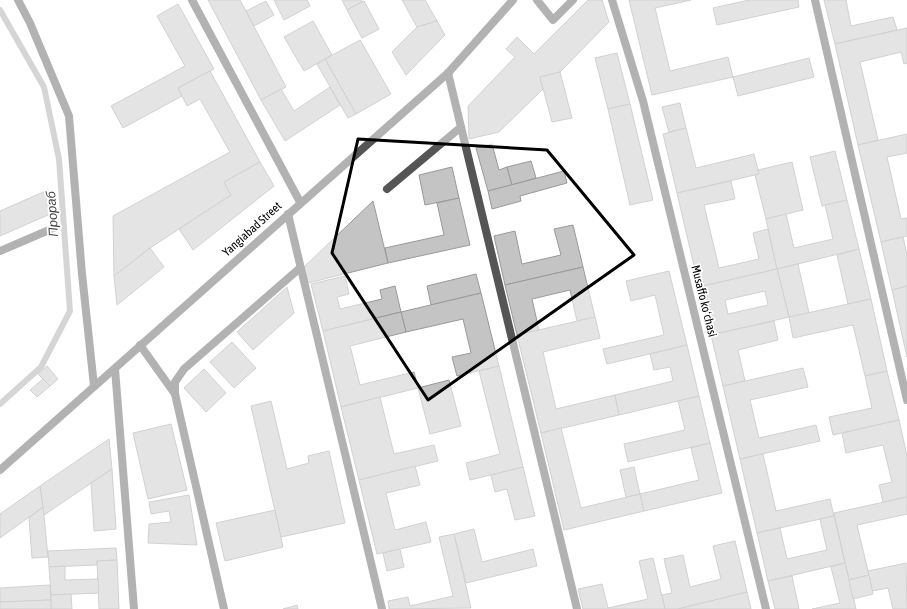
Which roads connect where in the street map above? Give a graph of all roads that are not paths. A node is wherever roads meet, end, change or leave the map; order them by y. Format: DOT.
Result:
graph roads {
  1 [pos="18,0"];
  2 [pos="192,0"];
  3 [pos="513,0"];
  4 [pos="537,0"];
  5 [pos="572,0"];
  6 [pos="612,0"];
  7 [pos="815,0"];
  8 [pos="448,73"];
  9 [pos="461,127"];
  10 [pos="387,189"];
  11 [pos="300,202"];
  12 [pos="288,214"];
  13 [pos="56,227"];
  14 [pos="0,251"];
  15 [pos="300,268"];
  16 [pos="140,344"];
  17 [pos="115,369"];
  18 [pos="94,386"];
  19 [pos="175,394"];
  20 [pos="907,400"];
  21 [pos="0,470"];
  22 [pos="134,609"];
  23 [pos="224,609"];
  24 [pos="382,609"];
  25 [pos="577,609"];
  26 [pos="766,609"];
  1 -- 18 [label="street"];
  2 -- 11 [label="street"];
  3 -- 8 [label="street, Yangiabad Street"];
  4 -- 5 [label="street"];
  6 -- 26 [label="street, Musaffo koʻchasi"];
  7 -- 20 [label="street"];
  8 -- 9 [label="street"];
  8 -- 11 [label="street, Yangiabad Street"];
  9 -- 10 [label="street"];
  9 -- 25 [label="street"];
  11 -- 12 [label="street, Yangiabad Street"];
  12 -- 15 [label="street"];
  12 -- 16 [label="street, Yangiabad Street"];
  13 -- 14 [label="street"];
  15 -- 19 [label="street"];
  15 -- 24 [label="street"];
  16 -- 17 [label="street, Yangiabad Street"];
  16 -- 19 [label="street"];
  17 -- 18 [label="street, Yangiabad Street"];
  17 -- 22 [label="street"];
  18 -- 21 [label="street, Yangiabad Street"];
  19 -- 23 [label="street"];
}
